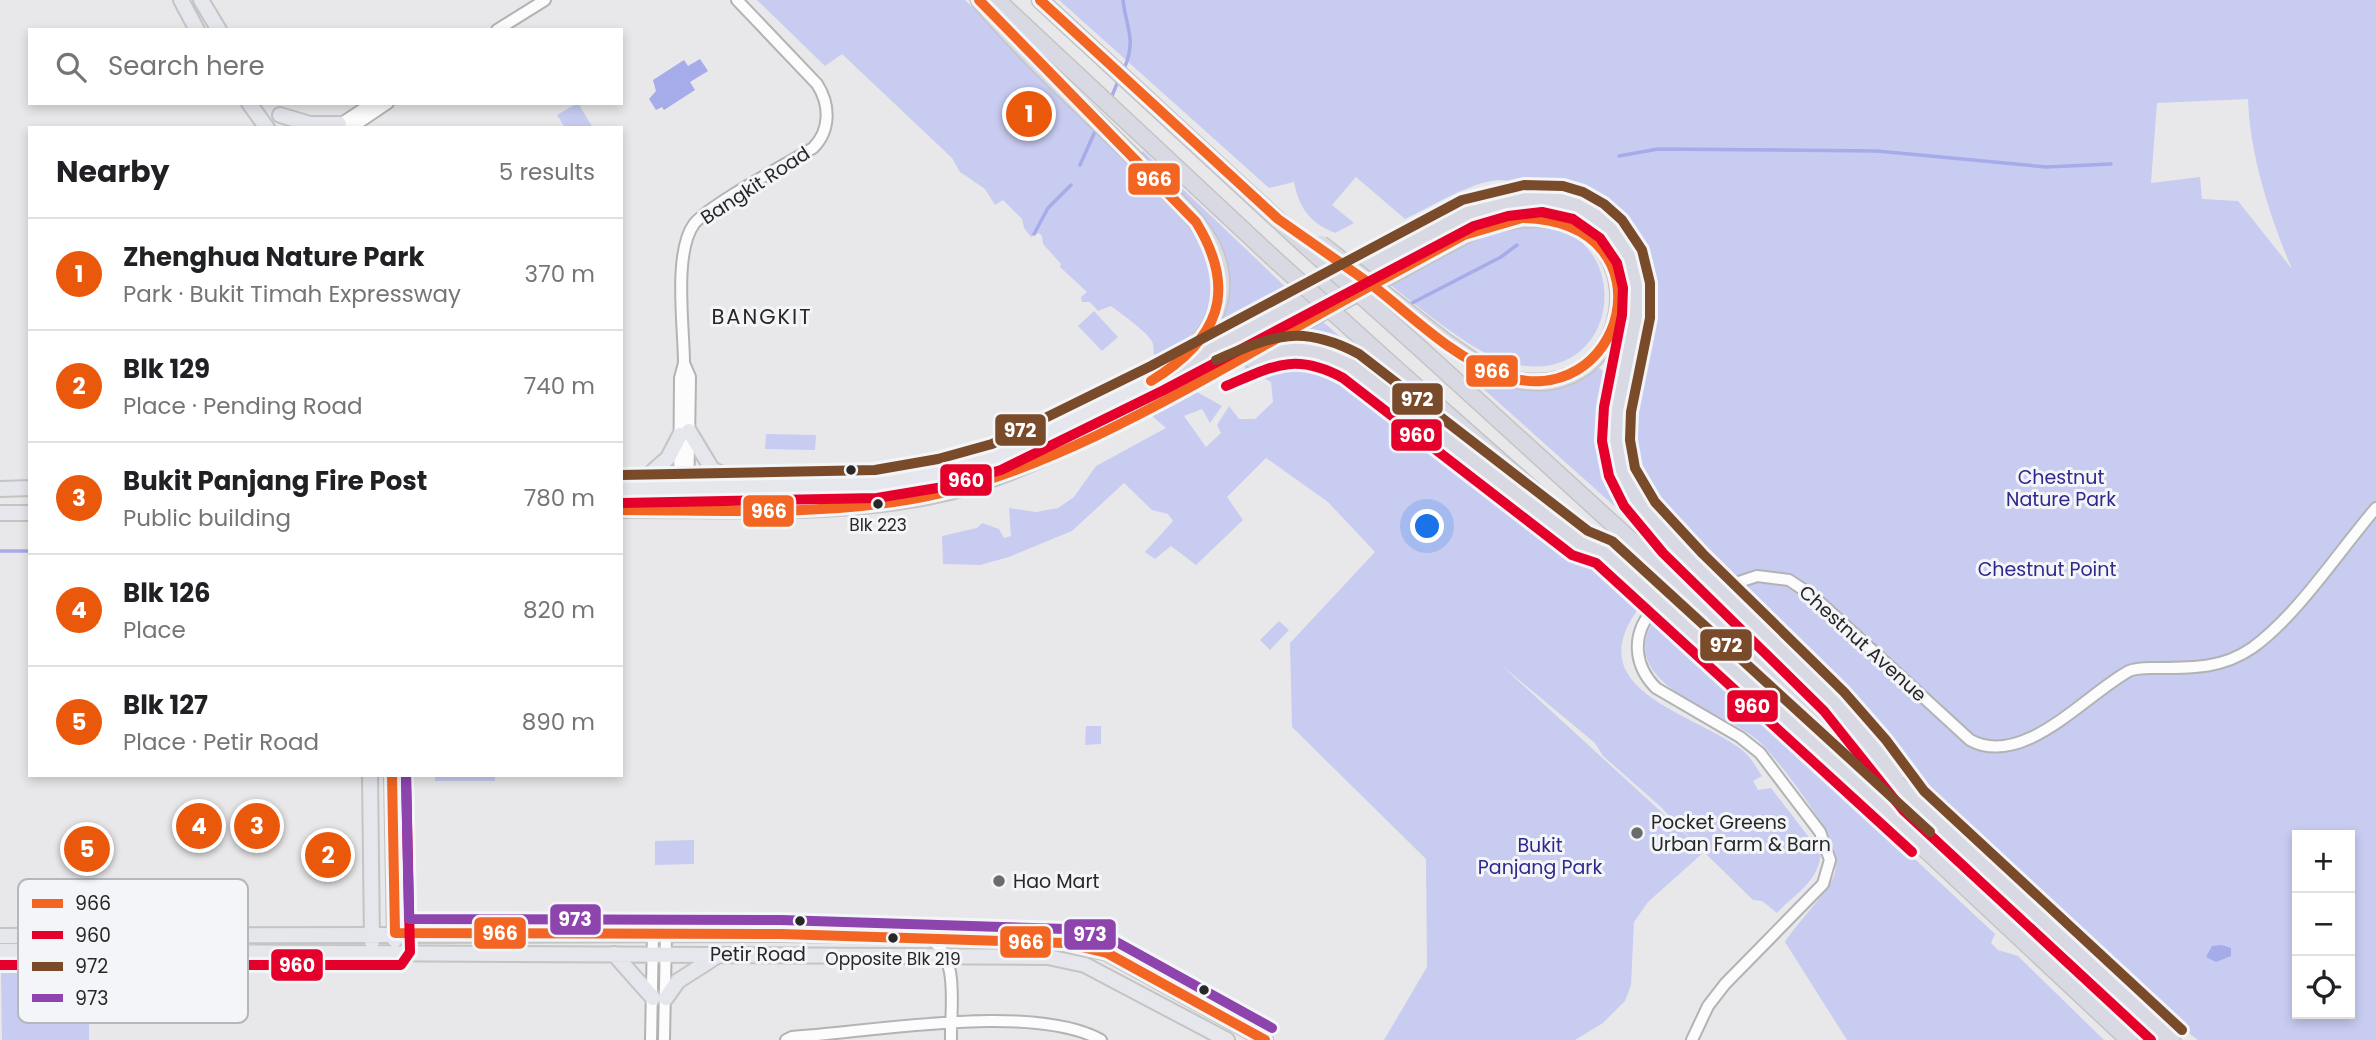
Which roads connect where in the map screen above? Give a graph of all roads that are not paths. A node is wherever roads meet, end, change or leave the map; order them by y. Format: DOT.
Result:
graph roads {
  1 [pos="181,0"];
  2 [pos="201,0"];
  3 [pos="545,0"];
  4 [pos="737,0"];
  5 [pos="979,0"];
  6 [pos="997,0"];
  7 [pos="1040,0"];
  8 [pos="196,28"];
  9 [pos="218,28"];
  10 [pos="501,28"];
  11 [pos="250,105"];
  12 [pos="369,105"];
  13 [pos="384,105"];
  14 [pos="276,109"];
  15 [pos="266,126"];
  16 [pos="289,126"];
  17 [pos="331,126"];
  18 [pos="342,126"];
  19 [pos="343,126"];
  20 [pos="1313,245"];
  21 [pos="1263,348"];
  22 [pos="1157,378"];
  23 [pos="1178,390"];
  24 [pos="685,433"];
  25 [pos="743,486"];
  26 [pos="28,488"];
  27 [pos="684,488"];
  28 [pos="0,489"];
  29 [pos="627,490"];
  30 [pos="2376,508"];
  31 [pos="684,509"];
  32 [pos="623,510"];
  33 [pos="0,513"];
  34 [pos="28,513"];
  35 [pos="1604,551"];
  36 [pos="370,777"];
  37 [pos="392,777"];
  38 [pos="1913,800"];
  39 [pos="395,933"];
  40 [pos="371,934"];
  41 [pos="660,934"];
  42 [pos="780,934"];
  43 [pos="248,935"];
  44 [pos="0,936"];
  45 [pos="18,936"];
  46 [pos="922,936"];
  47 [pos="969,937"];
  48 [pos="0,951"];
  49 [pos="18,951"];
  50 [pos="248,951"];
  51 [pos="373,951"];
  52 [pos="396,952"];
  53 [pos="614,954"];
  54 [pos="722,954"];
  55 [pos="778,954"];
  56 [pos="946,954"];
  57 [pos="660,955"];
  58 [pos="2082,993"];
  59 [pos="660,998"];
  60 [pos="1214,1011"];
  61 [pos="950,1023"];
  62 [pos="1207,1029"];
  63 [pos="838,1037"];
  64 [pos="652,1040"];
  65 [pos="664,1040"];
  66 [pos="786,1040"];
  67 [pos="951,1040"];
  68 [pos="1101,1040"];
  69 [pos="1227,1040"];
  70 [pos="1265,1040"];
  71 [pos="1692,1040"];
  72 [pos="2118,1040"];
  73 [pos="2129,1040"];
  74 [pos="2172,1040"];
  1 -- 8 [label="main road"];
  2 -- 9 [label="main road"];
  3 -- 10 [label="street"];
  4 -- 24 [label="street, Bangkit Road"];
  5 -- 22 [label="highway"];
  6 -- 35 [label="highway, bridge"];
  7 -- 20 [label="highway"];
  11 -- 15 [label="main road"];
  12 -- 18 [label="street"];
  13 -- 19 [label="street"];
  14 -- 16 [label="main road"];
  14 -- 17 [label="main road"];
  20 -- 21 [label="highway, bridge"];
  20 -- 38 [label="highway, bridge"];
  21 -- 23 [label="highway"];
  21 -- 35 [label="highway"];
  22 -- 25 [label="main road"];
  22 -- 38 [label="highway, bridge"];
  23 -- 31 [label="main road"];
  24 -- 25 [label="main road"];
  24 -- 27 [label="street, Bangkit Road"];
  24 -- 29 [label="main road"];
  25 -- 27 [label="main road"];
  26 -- 28 [label="main road"];
  27 -- 29 [label="main road"];
  27 -- 31 [label="street, Bangkit Road"];
  30 -- 71 [label="street, Chestnut Avenue"];
  31 -- 32 [label="main road"];
  33 -- 34 [label="main road"];
  35 -- 58 [label="highway, bridge"];
  36 -- 40 [label="main road"];
  37 -- 39 [label="main road"];
  38 -- 74 [label="highway"];
  39 -- 40 [label="main road, Petir Road"];
  39 -- 41 [label="main road, Petir Road"];
  39 -- 52 [label="main road"];
  40 -- 43 [label="main road, Petir Road"];
  40 -- 51 [label="main road"];
  41 -- 42 [label="main road, Petir Road"];
  41 -- 57 [label="street"];
  42 -- 46 [label="main road, Petir Road"];
  42 -- 55 [label="main road"];
  44 -- 45 [label="main road, Petir Road"];
  46 -- 47 [label="main road, Petir Road"];
  46 -- 56 [label="street"];
  47 -- 56 [label="street"];
  47 -- 60 [label="main road, Petir Road"];
  48 -- 49 [label="main road, Petir Road"];
  50 -- 51 [label="main road, Petir Road"];
  51 -- 52 [label="main road, Petir Road"];
  52 -- 53 [label="main road, Petir Road"];
  53 -- 57 [label="main road, Petir Road"];
  53 -- 59 [label="main road"];
  54 -- 55 [label="main road, Petir Road"];
  54 -- 57 [label="main road, Petir Road"];
  54 -- 59 [label="main road"];
  55 -- 56 [label="main road, Petir Road"];
  56 -- 61 [label="street"];
  56 -- 62 [label="main road, Petir Road"];
  57 -- 59 [label="street"];
  58 -- 72 [label="highway"];
  58 -- 73 [label="highway"];
  59 -- 64 [label="street"];
  59 -- 65 [label="street"];
  60 -- 62 [label="main road"];
  60 -- 70 [label="main road, Petir Road"];
  61 -- 63 [label="street"];
  61 -- 67 [label="street"];
  61 -- 68 [label="street"];
  62 -- 69 [label="main road, Petir Road"];
  63 -- 66 [label="street"];
}
